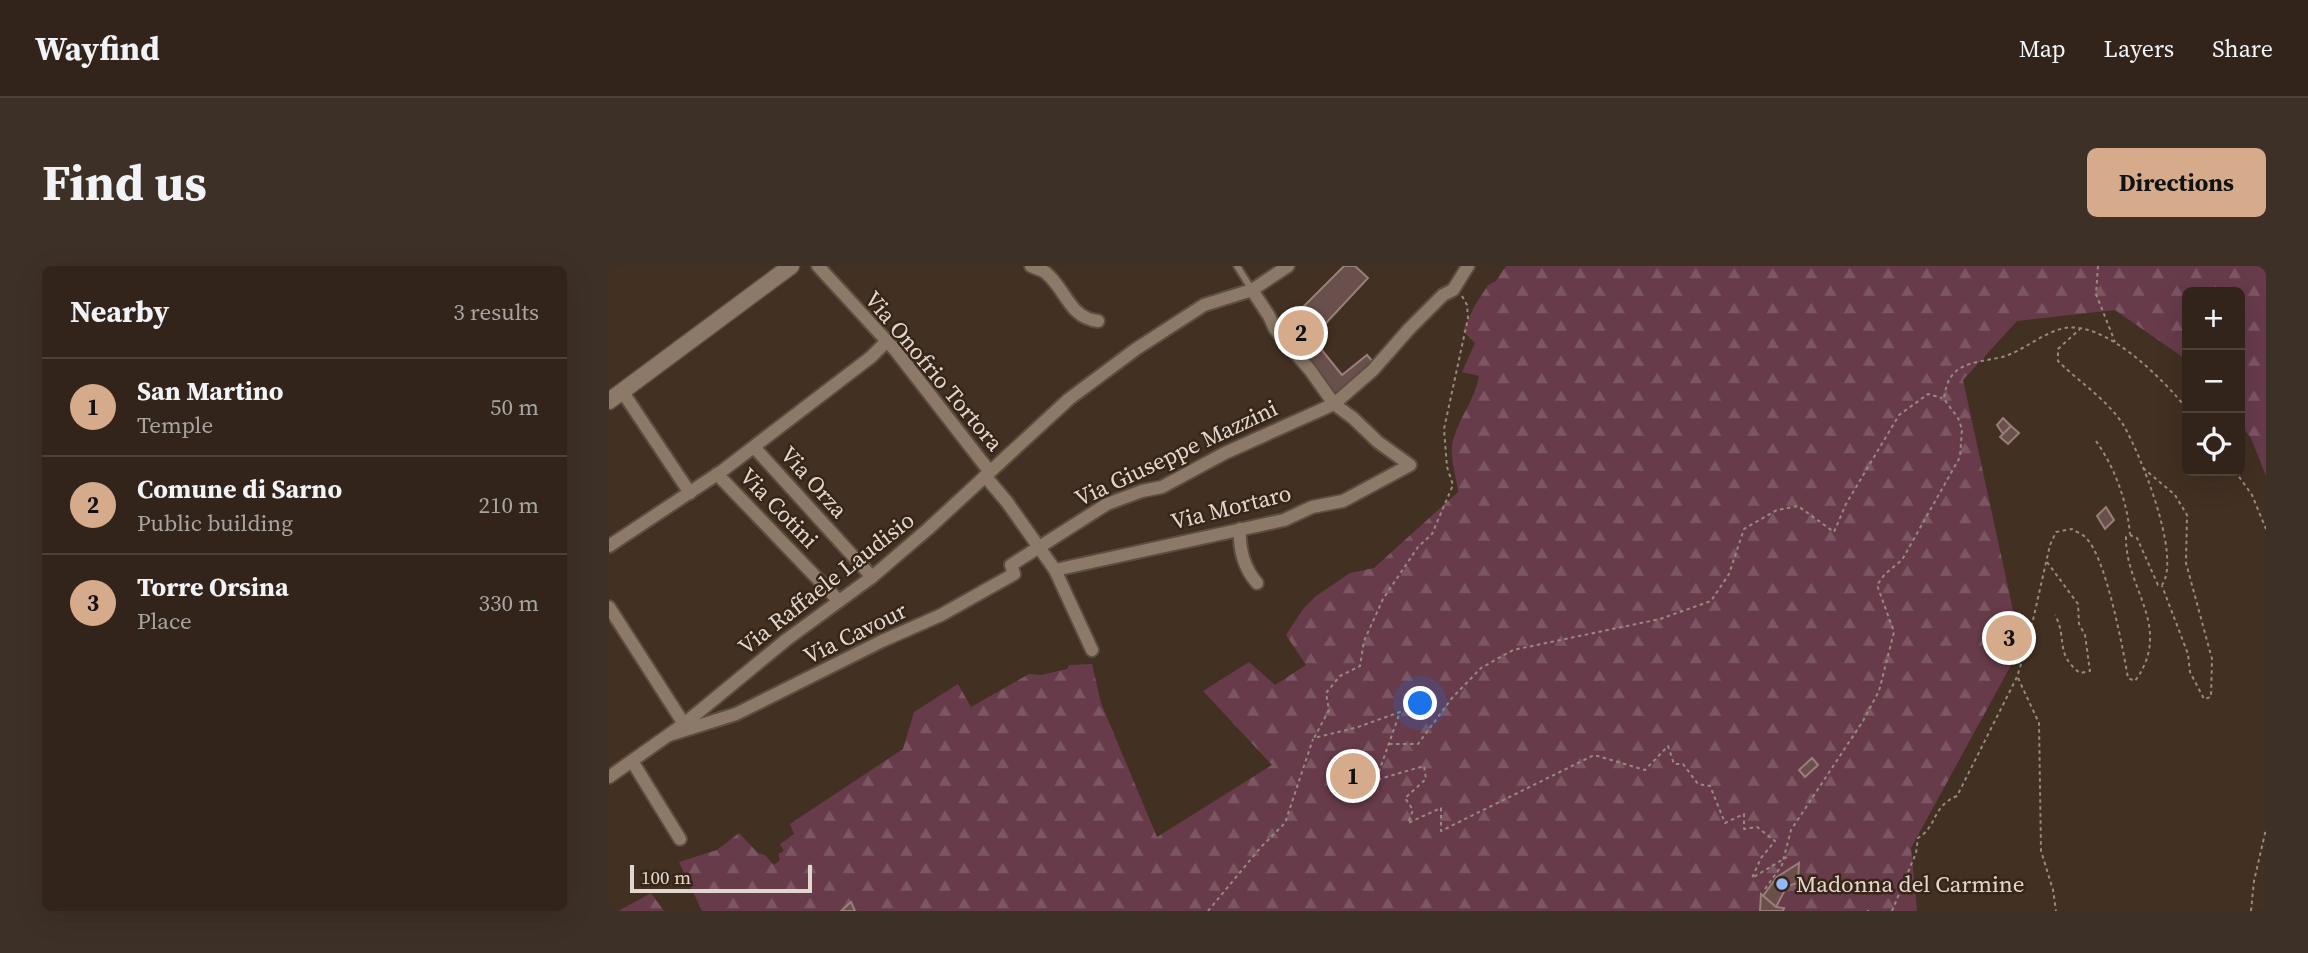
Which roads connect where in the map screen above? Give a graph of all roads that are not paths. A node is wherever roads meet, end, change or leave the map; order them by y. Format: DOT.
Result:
graph roads {
  1 [pos="791,266"];
  2 [pos="818,266"];
  3 [pos="1031,266"];
  4 [pos="1237,266"];
  5 [pos="1286,266"];
  6 [pos="1468,266"];
  7 [pos="1252,290"];
  8 [pos="1098,321"];
  9 [pos="887,341"];
  10 [pos="615,396"];
  11 [pos="1334,404"];
  12 [pos="754,447"];
  13 [pos="717,474"];
  14 [pos="987,474"];
  15 [pos="690,493"];
  16 [pos="1240,529"];
  17 [pos="609,545"];
  18 [pos="1041,548"];
  19 [pos="1055,570"];
  20 [pos="872,577"];
  21 [pos="1257,583"];
  22 [pos="839,601"];
  23 [pos="609,607"];
  24 [pos="1092,650"];
  25 [pos="684,724"];
  26 [pos="669,735"];
  27 [pos="632,761"];
  28 [pos="609,777"];
  29 [pos="680,839"];
  1 -- 10 [label="street"];
  2 -- 9 [label="street, Via Onofrio Tortora"];
  3 -- 8 [label="street"];
  4 -- 7 [label="lane"];
  5 -- 7 [label="street, Via Raffaele Laudisio"];
  6 -- 11 [label="street, Via Giuseppe Mazzini"];
  7 -- 11 [label="street"];
  7 -- 14 [label="street, Via Raffaele Laudisio"];
  9 -- 12 [label="street"];
  9 -- 14 [label="street, Via Onofrio Tortora"];
  10 -- 15 [label="street"];
  11 -- 16 [label="street, Via Mortaro"];
  11 -- 18 [label="street, Via Giuseppe Mazzini"];
  12 -- 13 [label="street"];
  12 -- 20 [label="street, Via Orza"];
  13 -- 15 [label="street"];
  13 -- 22 [label="street, Via Cotini"];
  14 -- 18 [label="street, Via Onofrio Tortora"];
  14 -- 20 [label="street, Via Raffaele Laudisio"];
  15 -- 17 [label="street"];
  16 -- 19 [label="street, Via Mortaro"];
  16 -- 21 [label="street"];
  18 -- 19 [label="street, Via Onofrio Tortora"];
  18 -- 26 [label="street, Via Cavour"];
  19 -- 24 [label="street, Via Onofrio Tortora"];
  20 -- 22 [label="street, Via Raffaele Laudisio"];
  22 -- 25 [label="street, Via Raffaele Laudisio"];
  23 -- 25 [label="street"];
  25 -- 26 [label="street, Via Raffaele Laudisio"];
  26 -- 27 [label="street, Via Raffaele Laudisio"];
  27 -- 28 [label="street, Via Raffaele Laudisio"];
  27 -- 29 [label="street"];
}
